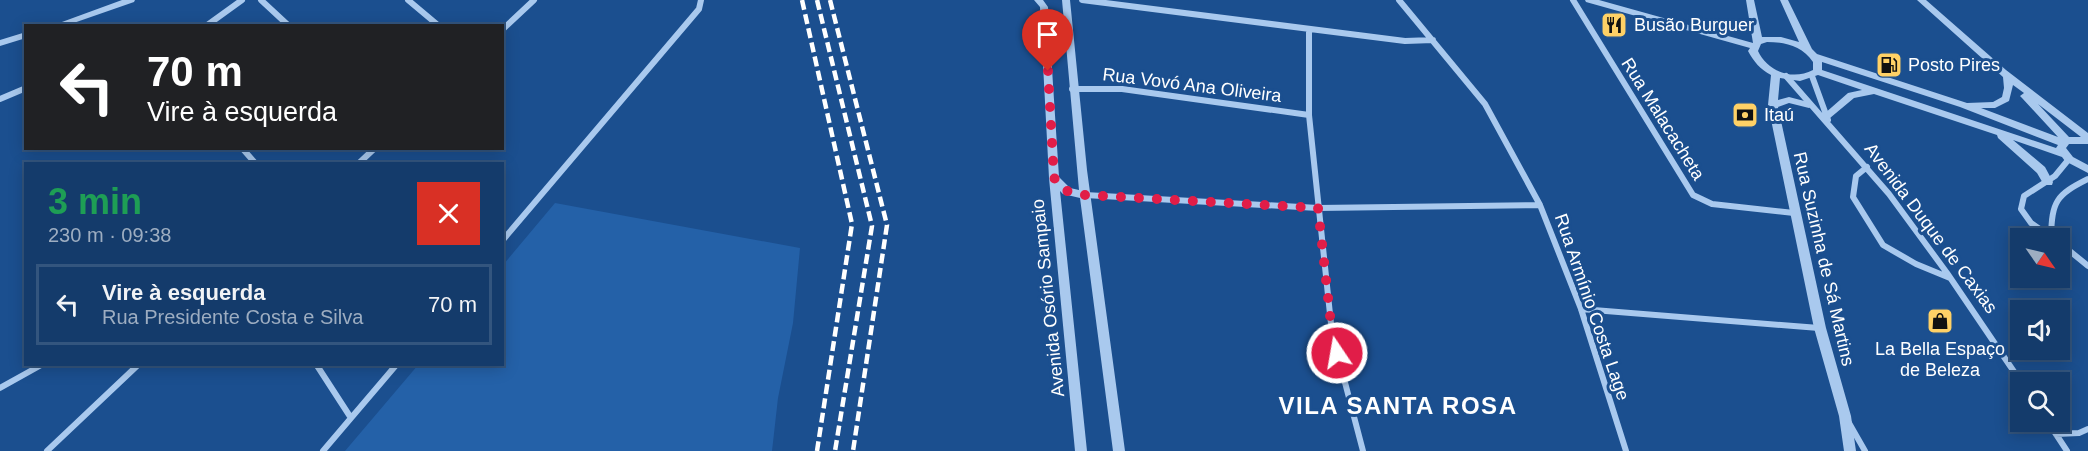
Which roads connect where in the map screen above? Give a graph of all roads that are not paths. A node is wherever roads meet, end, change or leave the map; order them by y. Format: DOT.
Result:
graph roads {
  1 [pos="131,0"];
  2 [pos="242,0"];
  3 [pos="261,0"];
  4 [pos="408,0"];
  5 [pos="534,0"];
  6 [pos="701,0"];
  7 [pos="1038,0"];
  8 [pos="1066,0"];
  9 [pos="1082,0"];
  10 [pos="1145,0"];
  11 [pos="1399,0"];
  12 [pos="1573,0"];
  13 [pos="1589,0"];
  14 [pos="1750,0"];
  15 [pos="1784,0"];
  16 [pos="1921,0"];
  17 [pos="1141,7"];
  18 [pos="62,24"];
  19 [pos="209,24"];
  20 [pos="287,24"];
  21 [pos="437,24"];
  22 [pos="504,28"];
  23 [pos="1309,30"];
  24 [pos="24,36"];
  25 [pos="1434,40"];
  26 [pos="0,44"];
  27 [pos="1756,44"];
  28 [pos="1812,53"];
  29 [pos="1815,74"];
  30 [pos="2005,74"];
  31 [pos="1781,75"];
  32 [pos="24,89"];
  33 [pos="1072,89"];
  34 [pos="1877,91"];
  35 [pos="0,99"];
  36 [pos="1773,105"];
  37 [pos="1809,105"];
  38 [pos="1963,105"];
  39 [pos="1309,115"];
  40 [pos="1827,116"];
  41 [pos="1831,127"];
  42 [pos="1993,130"];
  43 [pos="2088,140"];
  44 [pos="2066,149"];
  45 [pos="244,150"];
  46 [pos="373,150"];
  47 [pos="254,162"];
  48 [pos="360,162"];
  49 [pos="1867,167"];
  50 [pos="2088,169"];
  51 [pos="1054,178"];
  52 [pos="2088,179"];
  53 [pos="2048,182"];
  54 [pos="1084,195"];
  55 [pos="1540,205"];
  56 [pos="1318,208"];
  57 [pos="1794,213"];
  58 [pos="2038,228"];
  59 [pos="2052,228"];
  60 [pos="504,239"];
  61 [pos="2070,251"];
  62 [pos="2088,266"];
  63 [pos="1952,278"];
  64 [pos="1581,309"];
  65 [pos="1820,328"];
  66 [pos="39,366"];
  67 [pos="137,366"];
  68 [pos="317,366"];
  69 [pos="395,366"];
  70 [pos="2014,372"];
  71 [pos="0,388"];
  72 [pos="1845,416"];
  73 [pos="351,418"];
  74 [pos="2088,429"];
  75 [pos="2056,434"];
  76 [pos="47,451"];
  77 [pos="323,451"];
  78 [pos="1082,451"];
  79 [pos="1119,451"];
  80 [pos="1363,451"];
  81 [pos="1626,451"];
  82 [pos="1850,451"];
  83 [pos="1865,451"];
  84 [pos="2067,451"];
  1 -- 18 [label="street"];
  2 -- 19 [label="street"];
  3 -- 20 [label="street"];
  4 -- 21 [label="street"];
  5 -- 22 [label="street"];
  6 -- 60 [label="street"];
  7 -- 51 [label="street, Avenida Osório Sampaio"];
  8 -- 33 [label="street"];
  9 -- 17 [label="street"];
  10 -- 17 [label="street"];
  11 -- 25 [label="street, Rua Armínio Costa Lage"];
  12 -- 57 [label="street, Rua Malacacheta"];
  13 -- 27 [label="street"];
  14 -- 27 [label="street"];
  15 -- 28 [label="street"];
  16 -- 30 [label="street"];
  17 -- 23 [label="street"];
  23 -- 25 [label="street"];
  23 -- 39 [label="street"];
  24 -- 26 [label="street"];
  25 -- 55 [label="street, Rua Armínio Costa Lage"];
  27 -- 28 [label="street"];
  27 -- 31 [label="street"];
  28 -- 29 [label="street"];
  28 -- 38 [label="street"];
  29 -- 31 [label="street"];
  29 -- 34 [label="street"];
  29 -- 40 [label="street, Avenida Duque de Caxias"];
  30 -- 38 [label="street"];
  30 -- 43 [label="street"];
  30 -- 44 [label="street"];
  31 -- 36 [label="street, Rua Suzinha de Sá Martins"];
  31 -- 37 [label="street, Avenida Duque de Caxias"];
  32 -- 35 [label="street"];
  33 -- 39 [label="street, Rua Vovó Ana Oliveira"];
  33 -- 54 [label="street"];
  34 -- 40 [label="street"];
  34 -- 42 [label="street"];
  36 -- 37 [label="street"];
  36 -- 57 [label="street, Rua Suzinha de Sá Martins"];
  37 -- 41 [label="street, Avenida Duque de Caxias"];
  38 -- 44 [label="street"];
  39 -- 56 [label="street"];
  40 -- 41 [label="street, Avenida Duque de Caxias"];
  41 -- 49 [label="street, Avenida Duque de Caxias"];
  42 -- 44 [label="street"];
  42 -- 53 [label="street"];
  43 -- 44 [label="street"];
  44 -- 50 [label="street"];
  44 -- 53 [label="street"];
  45 -- 47 [label="street"];
  46 -- 48 [label="street"];
  49 -- 63 [label="street, Avenida Duque de Caxias"];
  49 -- 63 [label="street"];
  51 -- 54 [label="street"];
  51 -- 78 [label="street, Avenida Osório Sampaio"];
  52 -- 59 [label="street"];
  53 -- 58 [label="street"];
  54 -- 56 [label="street"];
  54 -- 79 [label="street"];
  55 -- 56 [label="street"];
  55 -- 64 [label="street, Rua Armínio Costa Lage"];
  56 -- 80 [label="street"];
  57 -- 65 [label="street, Rua Suzinha de Sá Martins"];
  61 -- 62 [label="street"];
  63 -- 70 [label="street, Avenida Duque de Caxias"];
  64 -- 65 [label="street"];
  64 -- 81 [label="street, Rua Armínio Costa Lage"];
  65 -- 72 [label="street, Rua Suzinha de Sá Martins"];
  66 -- 71 [label="street"];
  67 -- 76 [label="street"];
  68 -- 73 [label="street"];
  69 -- 73 [label="street"];
  72 -- 82 [label="street, Rua Suzinha de Sá Martins"];
  72 -- 83 [label="street"];
  73 -- 77 [label="street"];
  74 -- 75 [label="street"];
  75 -- 84 [label="street"];
}
